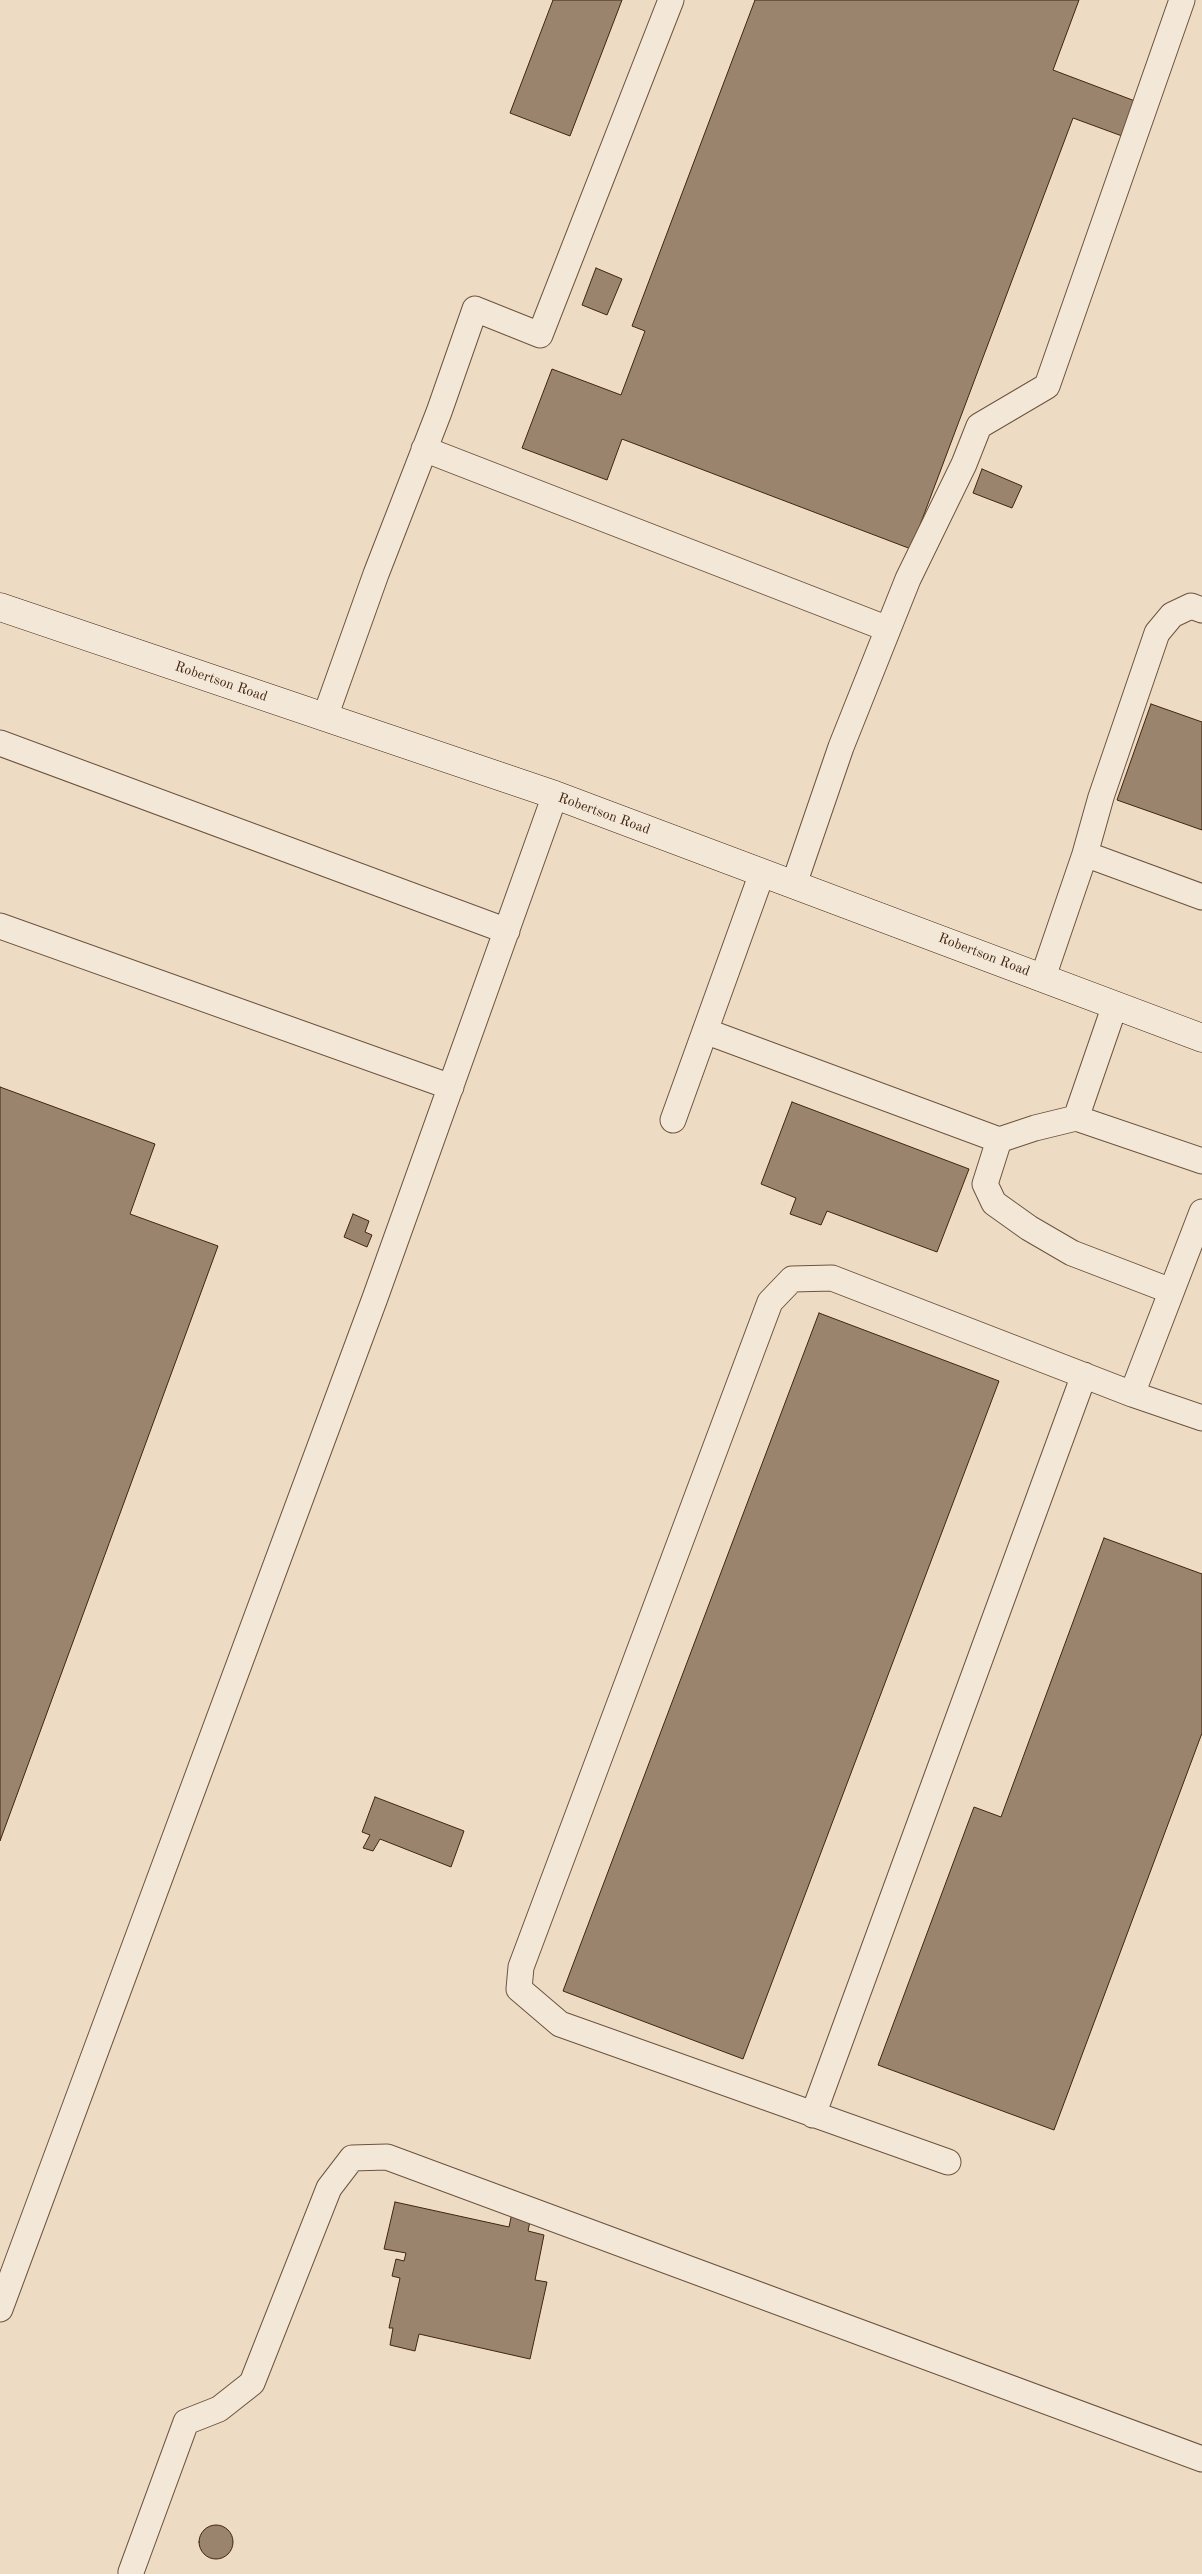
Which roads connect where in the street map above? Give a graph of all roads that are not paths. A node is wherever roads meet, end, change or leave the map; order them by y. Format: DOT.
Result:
graph roads {
  1 [pos="671,0"];
  2 [pos="1182,0"];
  3 [pos="424,449"];
  4 [pos="0,607"];
  5 [pos="1202,610"];
  6 [pos="888,629"];
  7 [pos="325,717"];
  8 [pos="0,743"];
  9 [pos="555,796"];
  10 [pos="1085,854"];
  11 [pos="762,872"];
  12 [pos="794,884"];
  13 [pos="1202,897"];
  14 [pos="0,926"];
  15 [pos="507,932"];
  16 [pos="1043,977"];
  17 [pos="1116,1005"];
  18 [pos="705,1030"];
  19 [pos="1202,1038"];
  20 [pos="451,1087"];
  21 [pos="1076,1118"];
  22 [pos="673,1120"];
  23 [pos="999,1140"];
  24 [pos="1202,1161"];
  25 [pos="1202,1212"];
  26 [pos="1170,1291"];
  27 [pos="1084,1375"];
  28 [pos="1132,1394"];
  29 [pos="1202,1418"];
  30 [pos="813,2114"];
  31 [pos="948,2162"];
  32 [pos="0,2309"];
  33 [pos="1202,2459"];
  34 [pos="131,2572"];
  1 -- 3 [label="lane"];
  2 -- 6 [label="lane"];
  3 -- 6 [label="lane"];
  3 -- 7 [label="lane"];
  4 -- 7 [label="street, Robertson Road"];
  5 -- 10 [label="lane"];
  6 -- 12 [label="lane"];
  7 -- 9 [label="street, Robertson Road"];
  8 -- 15 [label="lane"];
  9 -- 11 [label="street, Robertson Road"];
  9 -- 15 [label="lane"];
  10 -- 13 [label="lane"];
  10 -- 16 [label="lane"];
  11 -- 12 [label="street, Robertson Road"];
  11 -- 18 [label="lane"];
  12 -- 16 [label="street, Robertson Road"];
  14 -- 20 [label="lane"];
  15 -- 20 [label="lane"];
  16 -- 17 [label="street, Robertson Road"];
  17 -- 19 [label="street, Robertson Road"];
  17 -- 21 [label="lane"];
  18 -- 22 [label="lane"];
  18 -- 23 [label="lane"];
  20 -- 32 [label="lane"];
  21 -- 23 [label="lane"];
  21 -- 24 [label="lane"];
  23 -- 26 [label="lane"];
  25 -- 26 [label="lane"];
  26 -- 28 [label="lane"];
  27 -- 28 [label="lane"];
  27 -- 30 [label="lane"];
  27 -- 30 [label="lane"];
  28 -- 29 [label="lane"];
  30 -- 31 [label="lane"];
  33 -- 34 [label="lane"];
}
